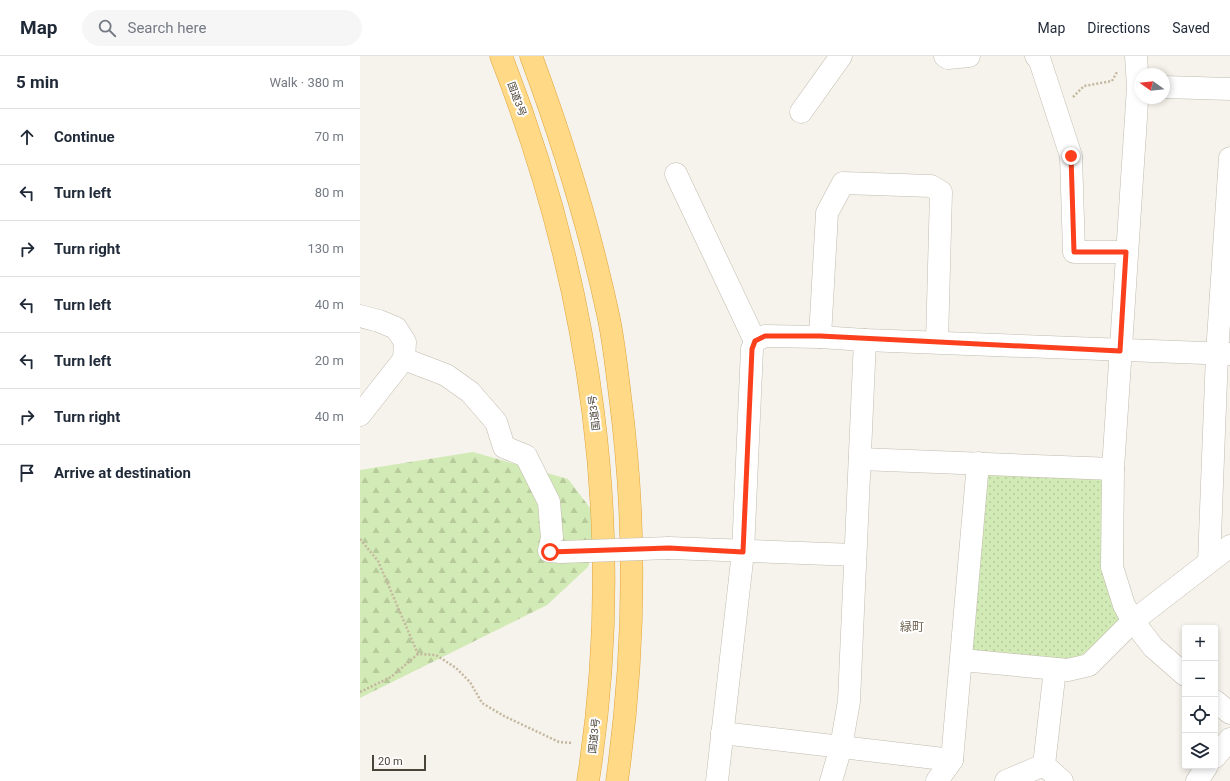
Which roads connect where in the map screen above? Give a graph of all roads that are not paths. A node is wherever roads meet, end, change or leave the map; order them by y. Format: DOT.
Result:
graph roads {
  1 [pos="501,56"];
  2 [pos="531,56"];
  3 [pos="841,56"];
  4 [pos="945,56"];
  5 [pos="969,56"];
  6 [pos="1036,56"];
  7 [pos="1137,58"];
  8 [pos="1138,68"];
  9 [pos="1170,87"];
  10 [pos="1230,89"];
  11 [pos="1138,104"];
  12 [pos="801,112"];
  13 [pos="1230,158"];
  14 [pos="676,174"];
  15 [pos="1126,252"];
  16 [pos="360,316"];
  17 [pos="820,336"];
  18 [pos="865,340"];
  19 [pos="755,341"];
  20 [pos="937,342"];
  21 [pos="1120,351"];
  22 [pos="1223,354"];
  23 [pos="404,359"];
  24 [pos="360,415"];
  25 [pos="860,459"];
  26 [pos="978,463"];
  27 [pos="1113,469"];
  28 [pos="1230,546"];
  29 [pos="743,552"];
  30 [pos="855,556"];
  31 [pos="1209,562"];
  32 [pos="1133,621"];
  33 [pos="962,660"];
  34 [pos="1055,669"];
  35 [pos="1182,672"];
  36 [pos="1218,704"];
  37 [pos="1230,714"];
  38 [pos="722,734"];
  39 [pos="1230,739"];
  40 [pos="841,747"];
  41 [pos="1218,753"];
  42 [pos="952,760"];
  43 [pos="1044,765"];
  44 [pos="1205,769"];
  45 [pos="588,781"];
  46 [pos="617,781"];
  47 [pos="717,781"];
  48 [pos="831,781"];
  49 [pos="937,781"];
  50 [pos="1006,781"];
  51 [pos="1062,781"];
  52 [pos="1197,781"];
  1 -- 45 [label="highway, 国道3号"];
  2 -- 46 [label="highway"];
  3 -- 12 [label="street"];
  4 -- 5 [label="street"];
  6 -- 15 [label="street"];
  7 -- 8 [label="street"];
  9 -- 10 [label="street"];
  11 -- 15 [label="street"];
  13 -- 22 [label="street"];
  14 -- 19 [label="street"];
  15 -- 21 [label="street"];
  16 -- 23 [label="street"];
  17 -- 18 [label="street"];
  17 -- 19 [label="street"];
  17 -- 20 [label="street"];
  18 -- 20 [label="street"];
  18 -- 25 [label="street"];
  19 -- 29 [label="street"];
  20 -- 21 [label="street"];
  21 -- 22 [label="street"];
  21 -- 27 [label="street"];
  22 -- 31 [label="street"];
  23 -- 24 [label="street"];
  23 -- 29 [label="street, bridge"];
  25 -- 26 [label="street"];
  25 -- 30 [label="street"];
  26 -- 27 [label="street"];
  26 -- 33 [label="street"];
  27 -- 32 [label="street"];
  28 -- 31 [label="street"];
  29 -- 30 [label="street"];
  29 -- 38 [label="street"];
  30 -- 40 [label="street"];
  31 -- 32 [label="street"];
  32 -- 34 [label="street"];
  32 -- 35 [label="street"];
  33 -- 34 [label="street"];
  33 -- 42 [label="street"];
  34 -- 43 [label="street"];
  36 -- 37 [label="street"];
  38 -- 40 [label="street"];
  38 -- 47 [label="street"];
  39 -- 41 [label="street"];
  40 -- 42 [label="street"];
  40 -- 48 [label="street"];
  42 -- 49 [label="street"];
  43 -- 50 [label="street"];
  43 -- 51 [label="street"];
  44 -- 52 [label="street"];
}
